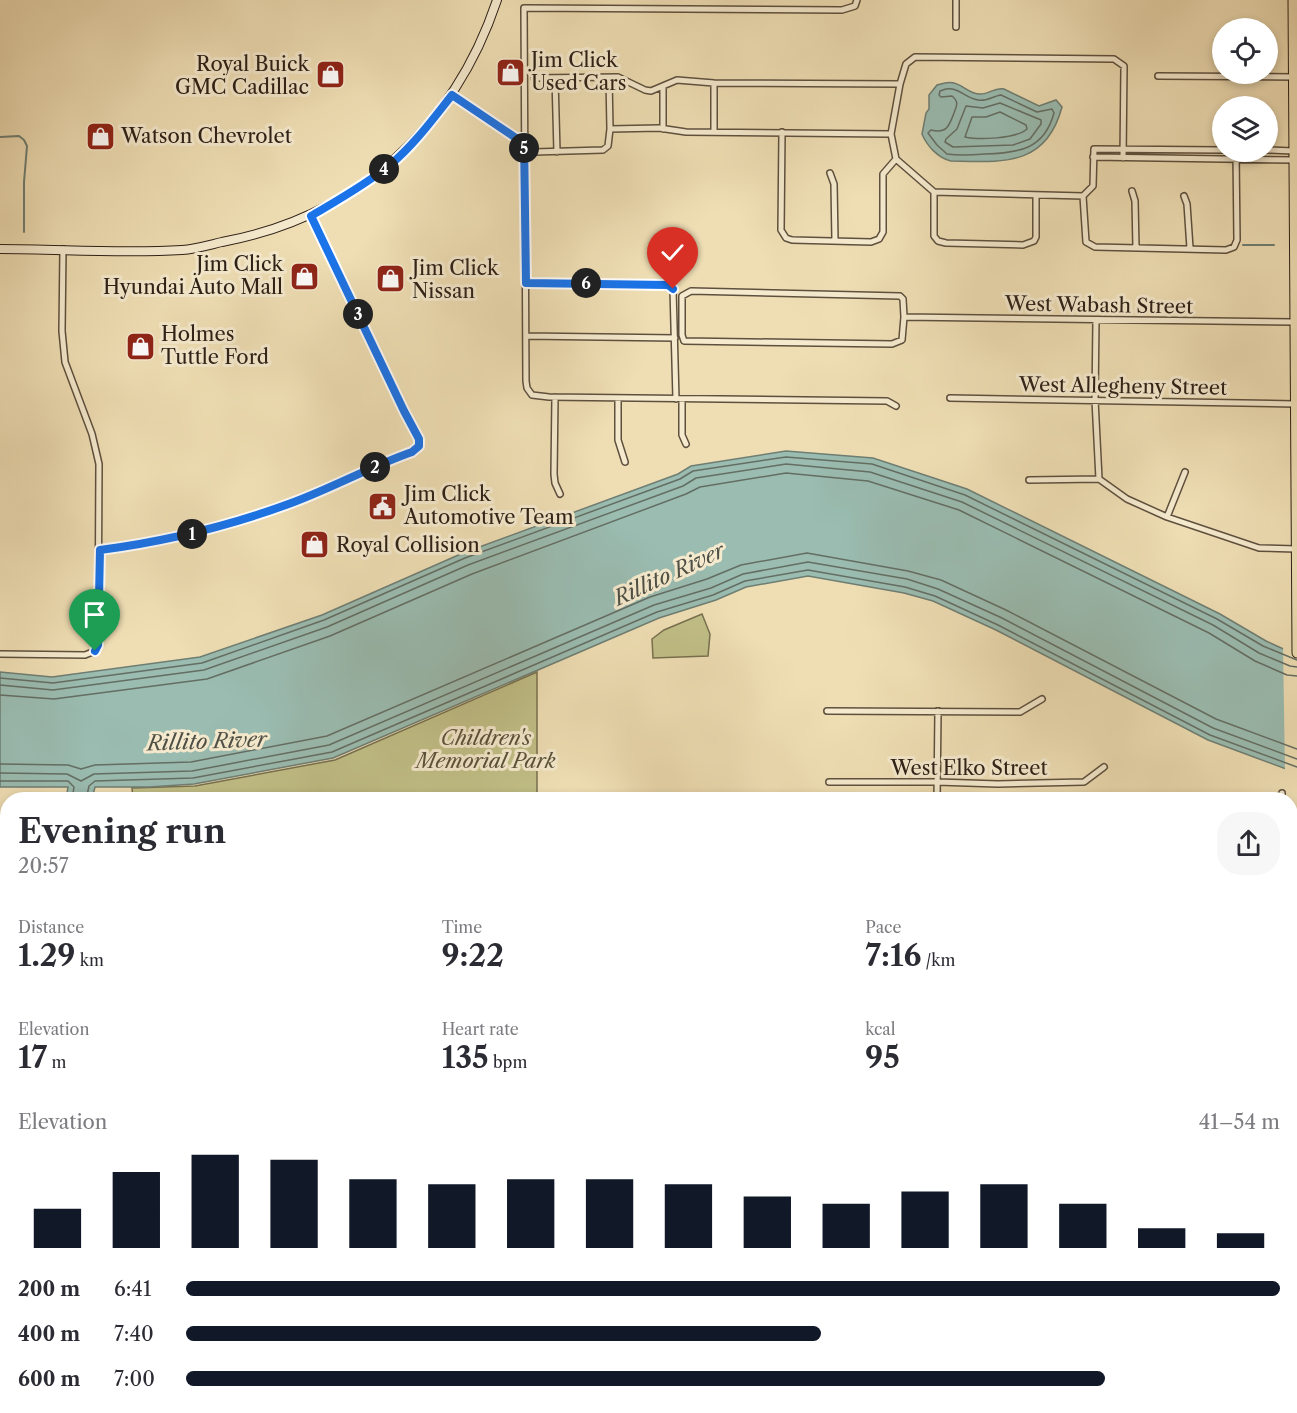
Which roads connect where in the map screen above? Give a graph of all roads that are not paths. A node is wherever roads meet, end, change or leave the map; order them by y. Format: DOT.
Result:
graph roads {
  1 [pos="497,0"];
  2 [pos="956,0"];
  3 [pos="1293,0"];
  4 [pos="856,3"];
  5 [pos="861,13"];
  6 [pos="956,27"];
  7 [pos="1158,76"];
  8 [pos="1293,77"];
  9 [pos="534,78"];
  10 [pos="555,78"];
  11 [pos="609,78"];
  12 [pos="714,83"];
  13 [pos="900,84"];
  14 [pos="663,87"];
  15 [pos="452,95"];
  16 [pos="610,129"];
  17 [pos="663,129"];
  18 [pos="714,132"];
  19 [pos="782,132"];
  20 [pos="891,134"];
  21 [pos="524,138"];
  22 [pos="1124,148"];
  23 [pos="1212,150"];
  24 [pos="534,152"];
  25 [pos="557,152"];
  26 [pos="1278,152"];
  27 [pos="1294,155"];
  28 [pos="1278,156"];
  29 [pos="1094,157"];
  30 [pos="1124,158"];
  31 [pos="896,159"];
  32 [pos="1212,159"];
  33 [pos="1236,162"];
  34 [pos="830,173"];
  35 [pos="1132,191"];
  36 [pos="934,192"];
  37 [pos="1036,196"];
  38 [pos="1083,196"];
  39 [pos="1184,196"];
  40 [pos="311,216"];
  41 [pos="835,242"];
  42 [pos="1136,248"];
  43 [pos="1190,248"];
  44 [pos="0,249"];
  45 [pos="63,249"];
  46 [pos="1296,270"];
  47 [pos="526,283"];
  48 [pos="904,317"];
  49 [pos="1096,320"];
  50 [pos="1294,322"];
  51 [pos="526,336"];
  52 [pos="675,338"];
  53 [pos="1296,380"];
  54 [pos="555,397"];
  55 [pos="618,398"];
  56 [pos="950,398"];
  57 [pos="679,399"];
  58 [pos="1095,400"];
  59 [pos="1295,404"];
  60 [pos="896,406"];
  61 [pos="686,444"];
  62 [pos="1296,460"];
  63 [pos="625,462"];
  64 [pos="1185,472"];
  65 [pos="1098,479"];
  66 [pos="1029,480"];
  67 [pos="560,494"];
  68 [pos="1167,516"];
  69 [pos="1296,543"];
  70 [pos="100,550"];
  71 [pos="1297,642"];
  72 [pos="1297,653"];
  73 [pos="0,654"];
  74 [pos="1042,699"];
  75 [pos="827,711"];
  76 [pos="939,711"];
  77 [pos="1104,767"];
  78 [pos="829,782"];
  79 [pos="937,782"];
  80 [pos="937,792"];
  1 -- 15 [label="street"];
  2 -- 6 [label="street"];
  3 -- 8 [label="main road"];
  4 -- 5 [label="street"];
  4 -- 21 [label="street"];
  7 -- 8 [label="street"];
  8 -- 27 [label="main road"];
  9 -- 10 [label="street"];
  10 -- 11 [label="street"];
  10 -- 25 [label="street"];
  11 -- 14 [label="street"];
  11 -- 16 [label="street"];
  12 -- 13 [label="street"];
  12 -- 14 [label="street"];
  12 -- 18 [label="street"];
  13 -- 20 [label="street"];
  13 -- 22 [label="street"];
  14 -- 17 [label="street"];
  15 -- 21 [label="street"];
  15 -- 40 [label="street"];
  16 -- 17 [label="street"];
  16 -- 25 [label="street"];
  17 -- 18 [label="street"];
  18 -- 19 [label="street"];
  19 -- 20 [label="street"];
  19 -- 41 [label="street"];
  20 -- 31 [label="street"];
  21 -- 47 [label="street"];
  22 -- 23 [label="street"];
  22 -- 29 [label="street"];
  22 -- 30 [label="street"];
  24 -- 25 [label="street"];
  26 -- 27 [label="street"];
  27 -- 28 [label="street"];
  27 -- 46 [label="main road"];
  29 -- 30 [label="street"];
  29 -- 38 [label="street"];
  30 -- 32 [label="street"];
  31 -- 36 [label="street"];
  31 -- 41 [label="street"];
  33 -- 43 [label="street"];
  34 -- 41 [label="street"];
  35 -- 42 [label="street"];
  36 -- 37 [label="street"];
  36 -- 37 [label="street"];
  37 -- 38 [label="street"];
  38 -- 42 [label="street"];
  39 -- 43 [label="street"];
  40 -- 45 [label="street"];
  40 -- 70 [label="street"];
  42 -- 43 [label="street"];
  44 -- 45 [label="street"];
  45 -- 70 [label="street"];
  46 -- 50 [label="main road"];
  47 -- 51 [label="street"];
  47 -- 52 [label="street"];
  48 -- 48 [label="street"];
  48 -- 49 [label="street, West Wabash Street"];
  49 -- 50 [label="street, West Wabash Street"];
  49 -- 58 [label="street"];
  50 -- 53 [label="main road"];
  51 -- 52 [label="street"];
  51 -- 54 [label="street"];
  52 -- 57 [label="street"];
  53 -- 59 [label="main road"];
  54 -- 55 [label="street"];
  54 -- 67 [label="street"];
  55 -- 57 [label="street"];
  55 -- 63 [label="street"];
  56 -- 58 [label="street, West Allegheny Street"];
  57 -- 60 [label="street"];
  57 -- 61 [label="street"];
  58 -- 59 [label="street, West Allegheny Street"];
  58 -- 65 [label="street"];
  59 -- 62 [label="main road"];
  62 -- 69 [label="main road"];
  64 -- 68 [label="street"];
  65 -- 66 [label="street"];
  65 -- 68 [label="street"];
  68 -- 69 [label="street"];
  69 -- 71 [label="main road"];
  70 -- 73 [label="street"];
  71 -- 72 [label="main road"];
  74 -- 76 [label="street"];
  75 -- 76 [label="street"];
  76 -- 79 [label="street"];
  77 -- 79 [label="street, West Elko Street"];
  78 -- 79 [label="street, West Elko Street"];
  79 -- 80 [label="street"];
}
